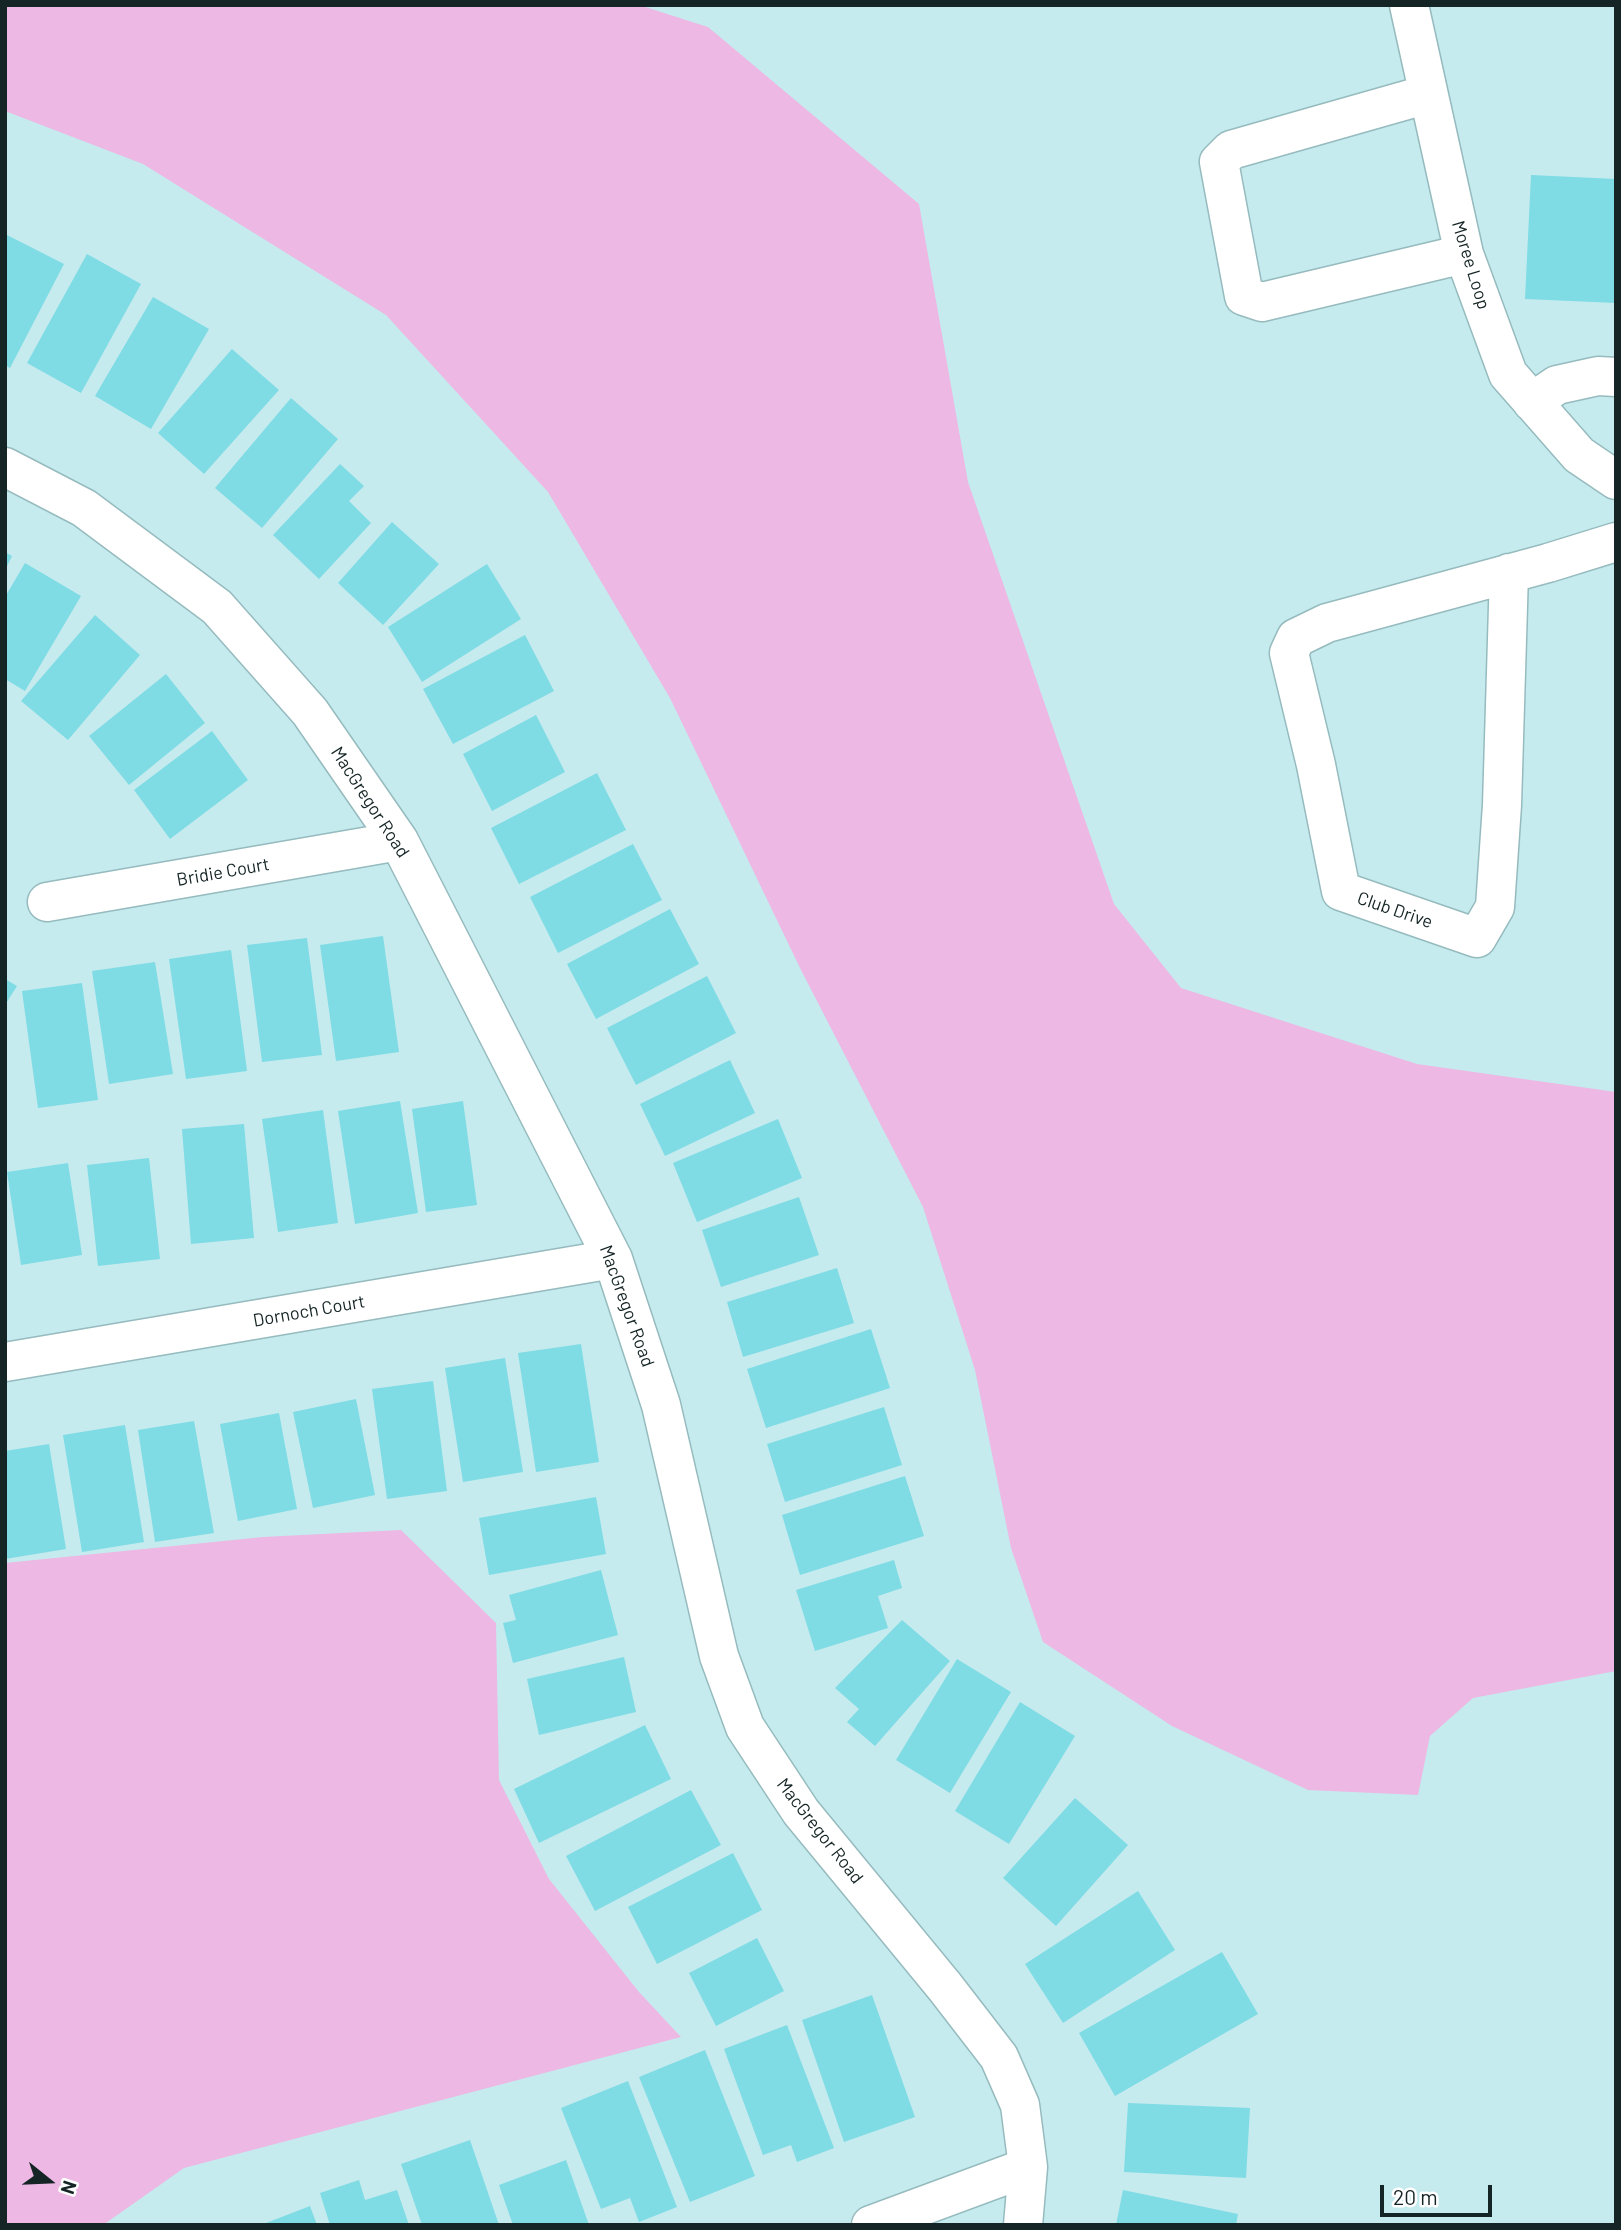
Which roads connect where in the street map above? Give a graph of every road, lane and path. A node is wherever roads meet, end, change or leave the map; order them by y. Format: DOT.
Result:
graph roads {
  1 [pos="1409,5"];
  2 [pos="1428,94"];
  3 [pos="1464,254"];
  4 [pos="1616,377"];
  5 [pos="1532,402"];
  6 [pos="5,467"];
  7 [pos="1616,480"];
  8 [pos="1616,542"];
  9 [pos="1509,573"];
  10 [pos="399,841"];
  11 [pos="47,902"];
  12 [pos="613,1259"];
  13 [pos="5,1362"];
  14 [pos="1028,2167"];
  15 [pos="871,2225"];
  16 [pos="1023,2225"];
  1 -- 2 [label="street, Moree Loop"];
  2 -- 3 [label="street, Moree Loop"];
  2 -- 3 [label="street"];
  3 -- 5 [label="street, Moree Loop"];
  4 -- 5 [label="street"];
  5 -- 7 [label="street, Moree Loop"];
  6 -- 10 [label="street, MacGregor Road"];
  8 -- 9 [label="street, Club Drive"];
  9 -- 9 [label="street, Club Drive"];
  10 -- 11 [label="street, Bridie Court"];
  10 -- 12 [label="street, MacGregor Road"];
  12 -- 13 [label="street, Dornoch Court"];
  12 -- 14 [label="street, MacGregor Road"];
  14 -- 15 [label="street"];
  14 -- 16 [label="street, MacGregor Road"];
}
